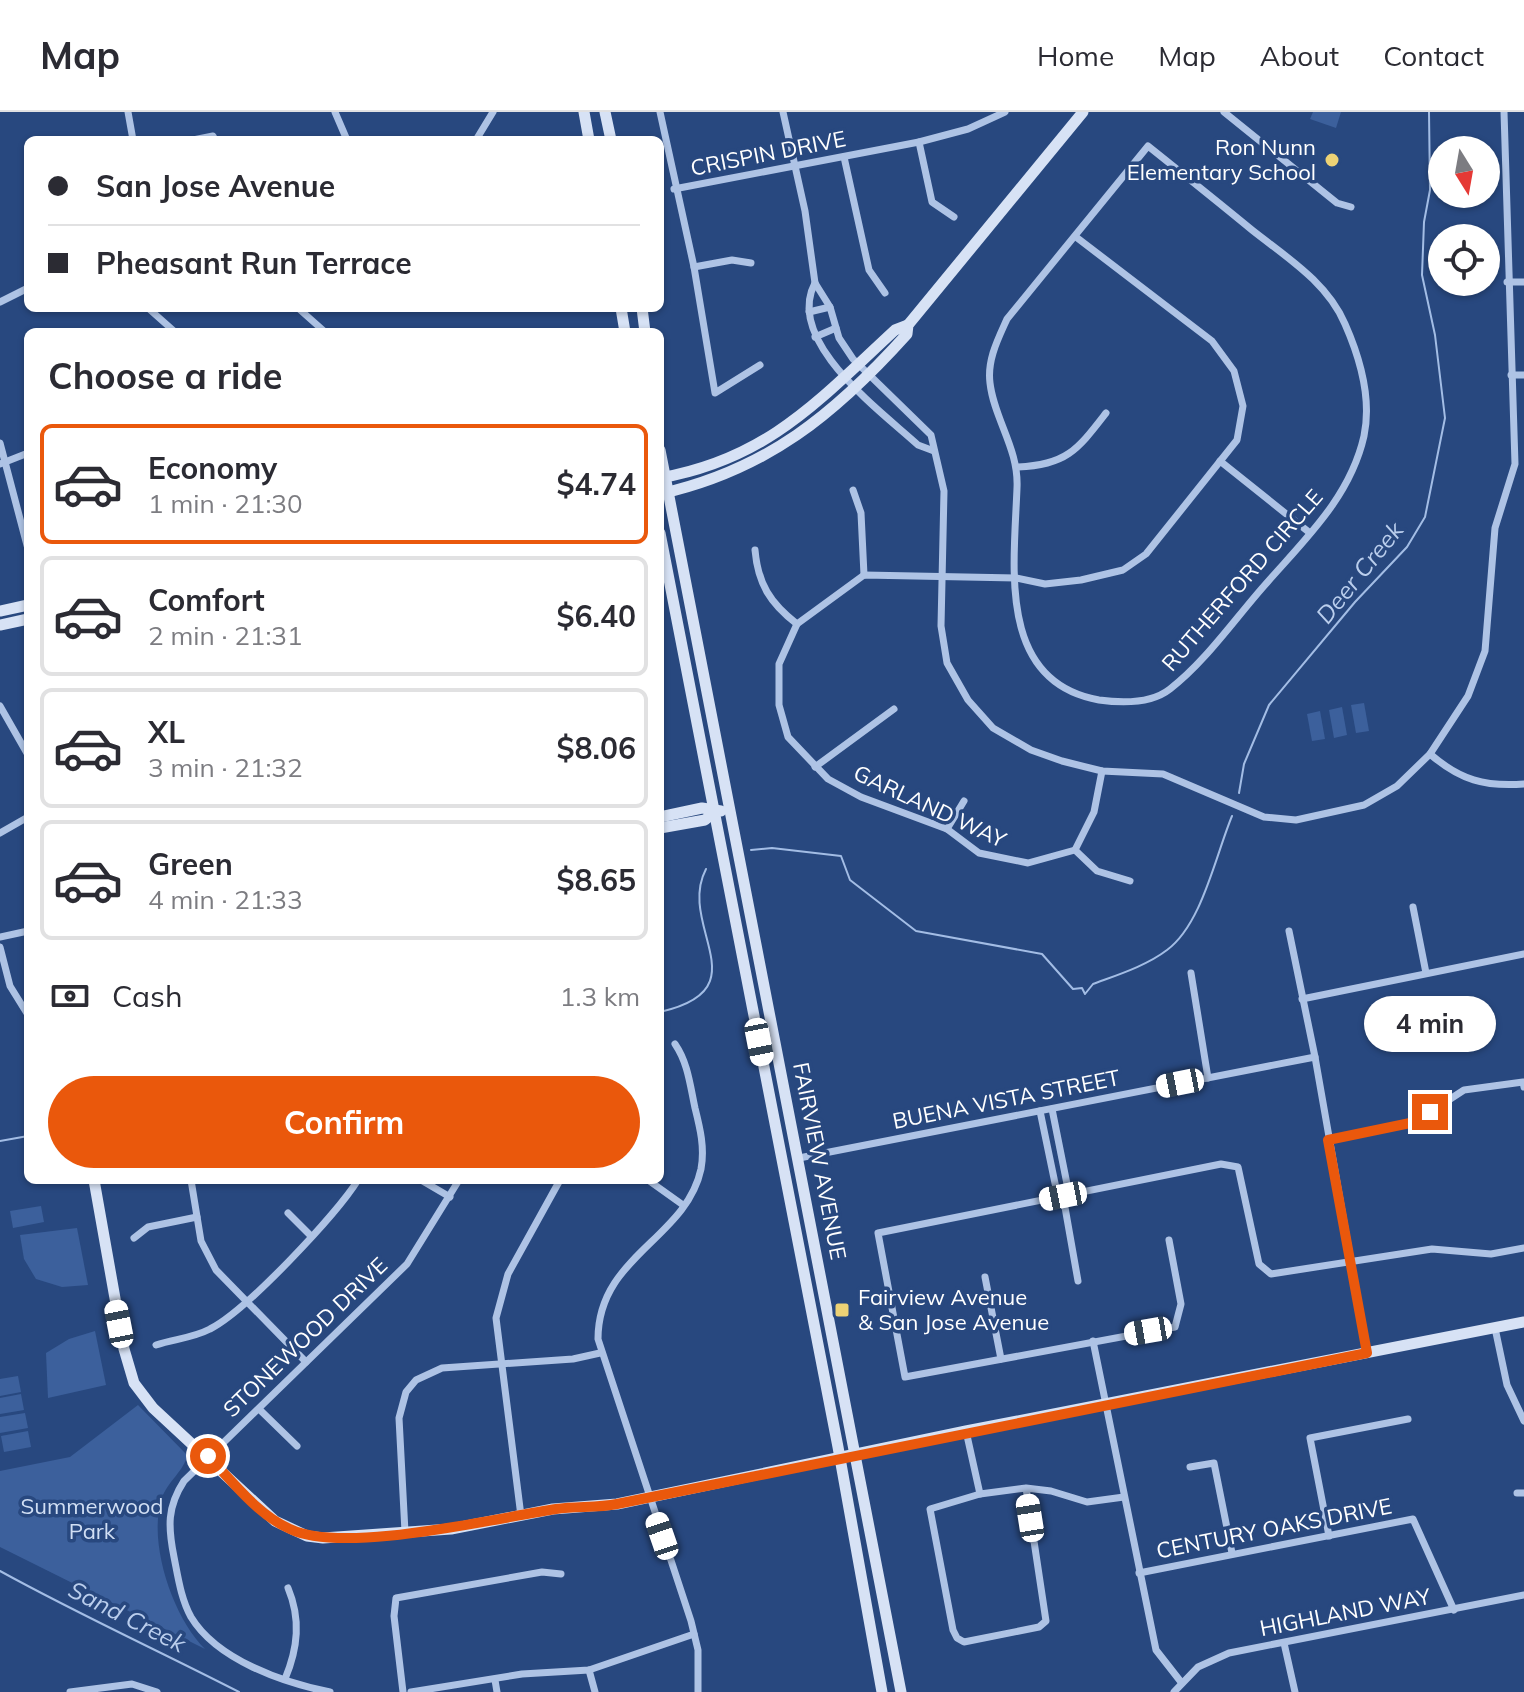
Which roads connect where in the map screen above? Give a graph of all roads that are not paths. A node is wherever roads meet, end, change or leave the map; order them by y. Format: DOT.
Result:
graph roads {
  1 [pos="128,112"];
  2 [pos="347,112"];
  3 [pos="493,112"];
  4 [pos="584,112"];
  5 [pos="605,112"];
  6 [pos="660,112"];
  7 [pos="783,112"];
  8 [pos="1005,112"];
  9 [pos="1083,112"];
  10 [pos="1224,112"];
  11 [pos="1504,112"];
  12 [pos="336,114"];
  13 [pos="132,136"];
  14 [pos="345,136"];
  15 [pos="478,136"];
  16 [pos="588,136"];
  17 [pos="610,136"];
  18 [pos="919,142"];
  19 [pos="844,157"];
  20 [pos="796,166"];
  21 [pos="674,189"];
  22 [pos="1351,207"];
  23 [pos="954,217"];
  24 [pos="1076,237"];
  25 [pos="751,263"];
  26 [pos="694,267"];
  27 [pos="1507,282"];
  28 [pos="1524,282"];
  29 [pos="815,283"];
  30 [pos="24,290"];
  31 [pos="885,293"];
  32 [pos="0,302"];
  33 [pos="830,307"];
  34 [pos="152,312"];
  35 [pos="302,312"];
  36 [pos="809,312"];
  37 [pos="908,325"];
  38 [pos="170,328"];
  39 [pos="320,328"];
  40 [pos="836,328"];
  41 [pos="815,337"];
  42 [pos="860,364"];
  43 [pos="760,365"];
  44 [pos="870,374"];
  45 [pos="1511,375"];
  46 [pos="1524,375"];
  47 [pos="846,378"];
  48 [pos="856,388"];
  49 [pos="899,402"];
  50 [pos="1106,413"];
  51 [pos="886,416"];
  52 [pos="916,418"];
  53 [pos="903,431"];
  54 [pos="0,443"];
  55 [pos="934,451"];
  56 [pos="24,455"];
  57 [pos="1220,461"];
  58 [pos="4,463"];
  59 [pos="1520,466"];
  60 [pos="1018,467"];
  61 [pos="664,478"];
  62 [pos="853,490"];
  63 [pos="664,493"];
  64 [pos="24,530"];
  65 [pos="1310,533"];
  66 [pos="755,550"];
  67 [pos="664,554"];
  68 [pos="864,575"];
  69 [pos="940,575"];
  70 [pos="1016,578"];
  71 [pos="24,606"];
  72 [pos="0,611"];
  73 [pos="24,620"];
  74 [pos="797,624"];
  75 [pos="0,625"];
  76 [pos="0,706"];
  77 [pos="894,709"];
  78 [pos="24,748"];
  79 [pos="1430,754"];
  80 [pos="815,767"];
  81 [pos="1102,771"];
  82 [pos="1524,784"];
  83 [pos="964,801"];
  84 [pos="729,809"];
  85 [pos="714,812"];
  86 [pos="664,816"];
  87 [pos="24,819"];
  88 [pos="664,827"];
  89 [pos="947,829"];
  90 [pos="0,833"];
  91 [pos="1075,850"];
  92 [pos="1130,881"];
  93 [pos="1413,907"];
  94 [pos="1289,931"];
  95 [pos="24,932"];
  96 [pos="0,937"];
  97 [pos="0,947"];
  98 [pos="1524,954"];
  99 [pos="1191,973"];
  100 [pos="1426,973"];
  101 [pos="1302,999"];
  102 [pos="24,1009"];
  103 [pos="675,1044"];
  104 [pos="1315,1057"];
  105 [pos="1208,1078"];
  106 [pos="1524,1087"];
  107 [pos="1052,1109"];
  108 [pos="1040,1111"];
  109 [pos="1328,1140"];
  110 [pos="799,1158"];
  111 [pos="95,1184"];
  112 [pos="192,1184"];
  113 [pos="355,1184"];
  114 [pos="428,1184"];
  115 [pos="457,1184"];
  116 [pos="558,1184"];
  117 [pos="654,1184"];
  118 [pos="1063,1196"];
  119 [pos="450,1197"];
  120 [pos="683,1205"];
  121 [pos="288,1213"];
  122 [pos="197,1217"];
  123 [pos="311,1236"];
  124 [pos="134,1238"];
  125 [pos="1169,1240"];
  126 [pos="1524,1248"];
  127 [pos="1349,1264"];
  128 [pos="985,1277"];
  129 [pos="1078,1281"];
  130 [pos="246,1300"];
  131 [pos="1524,1322"];
  132 [pos="1495,1328"];
  133 [pos="1093,1341"];
  134 [pos="156,1345"];
  135 [pos="600,1353"];
  136 [pos="1367,1353"];
  137 [pos="1001,1359"];
  138 [pos="306,1362"];
  139 [pos="501,1364"];
  140 [pos="1107,1404"];
  141 [pos="259,1409"];
  142 [pos="1408,1419"];
  143 [pos="1524,1421"];
  144 [pos="966,1431"];
  145 [pos="297,1446"];
  146 [pos="857,1455"];
  147 [pos="208,1456"];
  148 [pos="840,1459"];
  149 [pos="1190,1467"];
  150 [pos="1026,1488"];
  151 [pos="980,1494"];
  152 [pos="1124,1497"];
  153 [pos="649,1498"];
  154 [pos="521,1516"];
  155 [pos="405,1532"];
  156 [pos="1329,1536"];
  157 [pos="1232,1553"];
  158 [pos="1139,1573"];
  159 [pos="561,1574"];
  160 [pos="288,1588"];
  161 [pos="1524,1595"];
  162 [pos="1454,1610"];
  163 [pos="694,1634"];
  164 [pos="1284,1643"];
  165 [pos="589,1670"];
  166 [pos="285,1679"];
  167 [pos="495,1680"];
  168 [pos="1181,1682"];
  169 [pos="70,1692"];
  170 [pos="157,1692"];
  171 [pos="330,1692"];
  172 [pos="403,1692"];
  173 [pos="411,1692"];
  174 [pos="497,1692"];
  175 [pos="595,1692"];
  176 [pos="698,1692"];
  177 [pos="882,1692"];
  178 [pos="901,1692"];
  179 [pos="1174,1692"];
  180 [pos="1295,1692"];
  1 -- 13 [label="street"];
  2 -- 12 [label="street"];
  3 -- 15 [label="street"];
  4 -- 16 [label="street"];
  5 -- 17 [label="street"];
  6 -- 21 [label="street"];
  7 -- 20 [label="street"];
  8 -- 18 [label="street, CRISPIN DRIVE"];
  9 -- 37 [label="street"];
  10 -- 22 [label="street"];
  11 -- 27 [label="street"];
  12 -- 14 [label="street"];
  18 -- 19 [label="street, CRISPIN DRIVE"];
  18 -- 23 [label="street"];
  19 -- 20 [label="street, CRISPIN DRIVE"];
  19 -- 31 [label="street"];
  20 -- 21 [label="street, CRISPIN DRIVE"];
  20 -- 29 [label="street"];
  21 -- 26 [label="street"];
  24 -- 57 [label="street"];
  24 -- 60 [label="street, RUTHERFORD CIRCLE"];
  24 -- 65 [label="street, RUTHERFORD CIRCLE"];
  25 -- 26 [label="street"];
  26 -- 43 [label="street"];
  27 -- 28 [label="street"];
  27 -- 45 [label="street"];
  29 -- 33 [label="street"];
  29 -- 36 [label="street"];
  30 -- 32 [label="street"];
  33 -- 36 [label="street"];
  33 -- 40 [label="street"];
  34 -- 38 [label="street"];
  35 -- 39 [label="street"];
  36 -- 41 [label="street"];
  37 -- 42 [label="street"];
  37 -- 44 [label="street"];
  40 -- 41 [label="street"];
  40 -- 42 [label="street"];
  41 -- 47 [label="street"];
  42 -- 44 [label="street"];
  42 -- 47 [label="street"];
  44 -- 48 [label="street"];
  44 -- 49 [label="street"];
  45 -- 46 [label="street"];
  45 -- 59 [label="street"];
  47 -- 48 [label="street"];
  47 -- 61 [label="street"];
  48 -- 51 [label="street"];
  48 -- 63 [label="street"];
  49 -- 51 [label="street"];
  49 -- 52 [label="street"];
  50 -- 60 [label="street"];
  51 -- 53 [label="street"];
  52 -- 53 [label="street"];
  52 -- 55 [label="street"];
  53 -- 55 [label="street"];
  54 -- 58 [label="street"];
  55 -- 69 [label="street"];
  56 -- 58 [label="street"];
  57 -- 65 [label="street"];
  57 -- 70 [label="street"];
  58 -- 64 [label="street"];
  59 -- 79 [label="street"];
  60 -- 70 [label="street, RUTHERFORD CIRCLE"];
  62 -- 68 [label="street"];
  63 -- 84 [label="street, FAIRVIEW AVENUE"];
  65 -- 70 [label="street, RUTHERFORD CIRCLE"];
  66 -- 74 [label="street"];
  67 -- 85 [label="street, FAIRVIEW AVENUE"];
  68 -- 69 [label="street"];
  68 -- 74 [label="street, GARLAND WAY"];
  69 -- 70 [label="street"];
  69 -- 81 [label="street"];
  71 -- 72 [label="street"];
  73 -- 75 [label="street"];
  74 -- 80 [label="street, GARLAND WAY"];
  76 -- 78 [label="street"];
  77 -- 80 [label="street"];
  79 -- 81 [label="street"];
  79 -- 82 [label="street"];
  80 -- 89 [label="street, GARLAND WAY"];
  81 -- 91 [label="street"];
  83 -- 89 [label="street"];
  84 -- 85 [label="street"];
  84 -- 110 [label="street, FAIRVIEW AVENUE"];
  85 -- 86 [label="street"];
  85 -- 88 [label="street"];
  85 -- 148 [label="street, FAIRVIEW AVENUE"];
  87 -- 90 [label="street"];
  89 -- 91 [label="street, GARLAND WAY"];
  91 -- 92 [label="street"];
  93 -- 100 [label="street"];
  94 -- 101 [label="street"];
  95 -- 96 [label="street"];
  97 -- 102 [label="street"];
  98 -- 100 [label="street"];
  99 -- 105 [label="street"];
  100 -- 101 [label="street"];
  101 -- 104 [label="street"];
  103 -- 120 [label="street"];
  104 -- 105 [label="street, BUENA VISTA STREET"];
  104 -- 109 [label="street"];
  105 -- 107 [label="street, BUENA VISTA STREET"];
  106 -- 109 [label="street"];
  107 -- 108 [label="street, BUENA VISTA STREET"];
  107 -- 118 [label="street"];
  108 -- 110 [label="street, BUENA VISTA STREET"];
  108 -- 118 [label="street"];
  109 -- 127 [label="street"];
  110 -- 146 [label="street, FAIRVIEW AVENUE"];
  111 -- 147 [label="street"];
  112 -- 122 [label="street"];
  113 -- 123 [label="street"];
  114 -- 119 [label="street"];
  115 -- 119 [label="street, STONEWOOD DRIVE"];
  116 -- 139 [label="street"];
  117 -- 120 [label="street"];
  118 -- 127 [label="street"];
  118 -- 129 [label="street"];
  118 -- 137 [label="street"];
  119 -- 138 [label="street, STONEWOOD DRIVE"];
  120 -- 135 [label="street"];
  121 -- 123 [label="street"];
  122 -- 124 [label="street"];
  122 -- 130 [label="street"];
  123 -- 130 [label="street"];
  125 -- 133 [label="street"];
  126 -- 127 [label="street"];
  127 -- 136 [label="street"];
  128 -- 137 [label="street"];
  130 -- 134 [label="street"];
  130 -- 138 [label="street"];
  131 -- 132 [label="street"];
  132 -- 136 [label="street"];
  132 -- 143 [label="street"];
  133 -- 137 [label="street"];
  133 -- 140 [label="street"];
  135 -- 139 [label="street"];
  135 -- 153 [label="street"];
  136 -- 140 [label="street"];
  138 -- 141 [label="street, STONEWOOD DRIVE"];
  139 -- 154 [label="street"];
  139 -- 155 [label="street"];
  140 -- 144 [label="street"];
  140 -- 152 [label="street"];
  141 -- 145 [label="street"];
  141 -- 147 [label="street, STONEWOOD DRIVE"];
  142 -- 156 [label="street"];
  144 -- 146 [label="street"];
  144 -- 151 [label="street"];
  146 -- 148 [label="street"];
  146 -- 178 [label="street, FAIRVIEW AVENUE"];
  147 -- 155 [label="street"];
  147 -- 166 [label="street, STONEWOOD DRIVE"];
  148 -- 153 [label="street"];
  148 -- 177 [label="street, FAIRVIEW AVENUE"];
  149 -- 157 [label="street"];
  150 -- 151 [label="street"];
  150 -- 151 [label="street"];
  150 -- 152 [label="street"];
  152 -- 158 [label="street"];
  153 -- 154 [label="street"];
  153 -- 163 [label="street"];
  154 -- 155 [label="street"];
  156 -- 157 [label="street, CENTURY OAKS DRIVE"];
  156 -- 162 [label="street, CENTURY OAKS DRIVE"];
  157 -- 158 [label="street, CENTURY OAKS DRIVE"];
  158 -- 168 [label="street"];
  159 -- 172 [label="street"];
  160 -- 166 [label="street"];
  161 -- 162 [label="street, HIGHLAND WAY"];
  162 -- 164 [label="street, HIGHLAND WAY"];
  163 -- 165 [label="street"];
  163 -- 176 [label="street"];
  164 -- 168 [label="street, HIGHLAND WAY"];
  164 -- 180 [label="street"];
  165 -- 167 [label="street"];
  165 -- 175 [label="street"];
  166 -- 171 [label="street, STONEWOOD DRIVE"];
  167 -- 173 [label="street"];
  167 -- 174 [label="street"];
  168 -- 179 [label="street"];
  169 -- 170 [label="street"];
}
